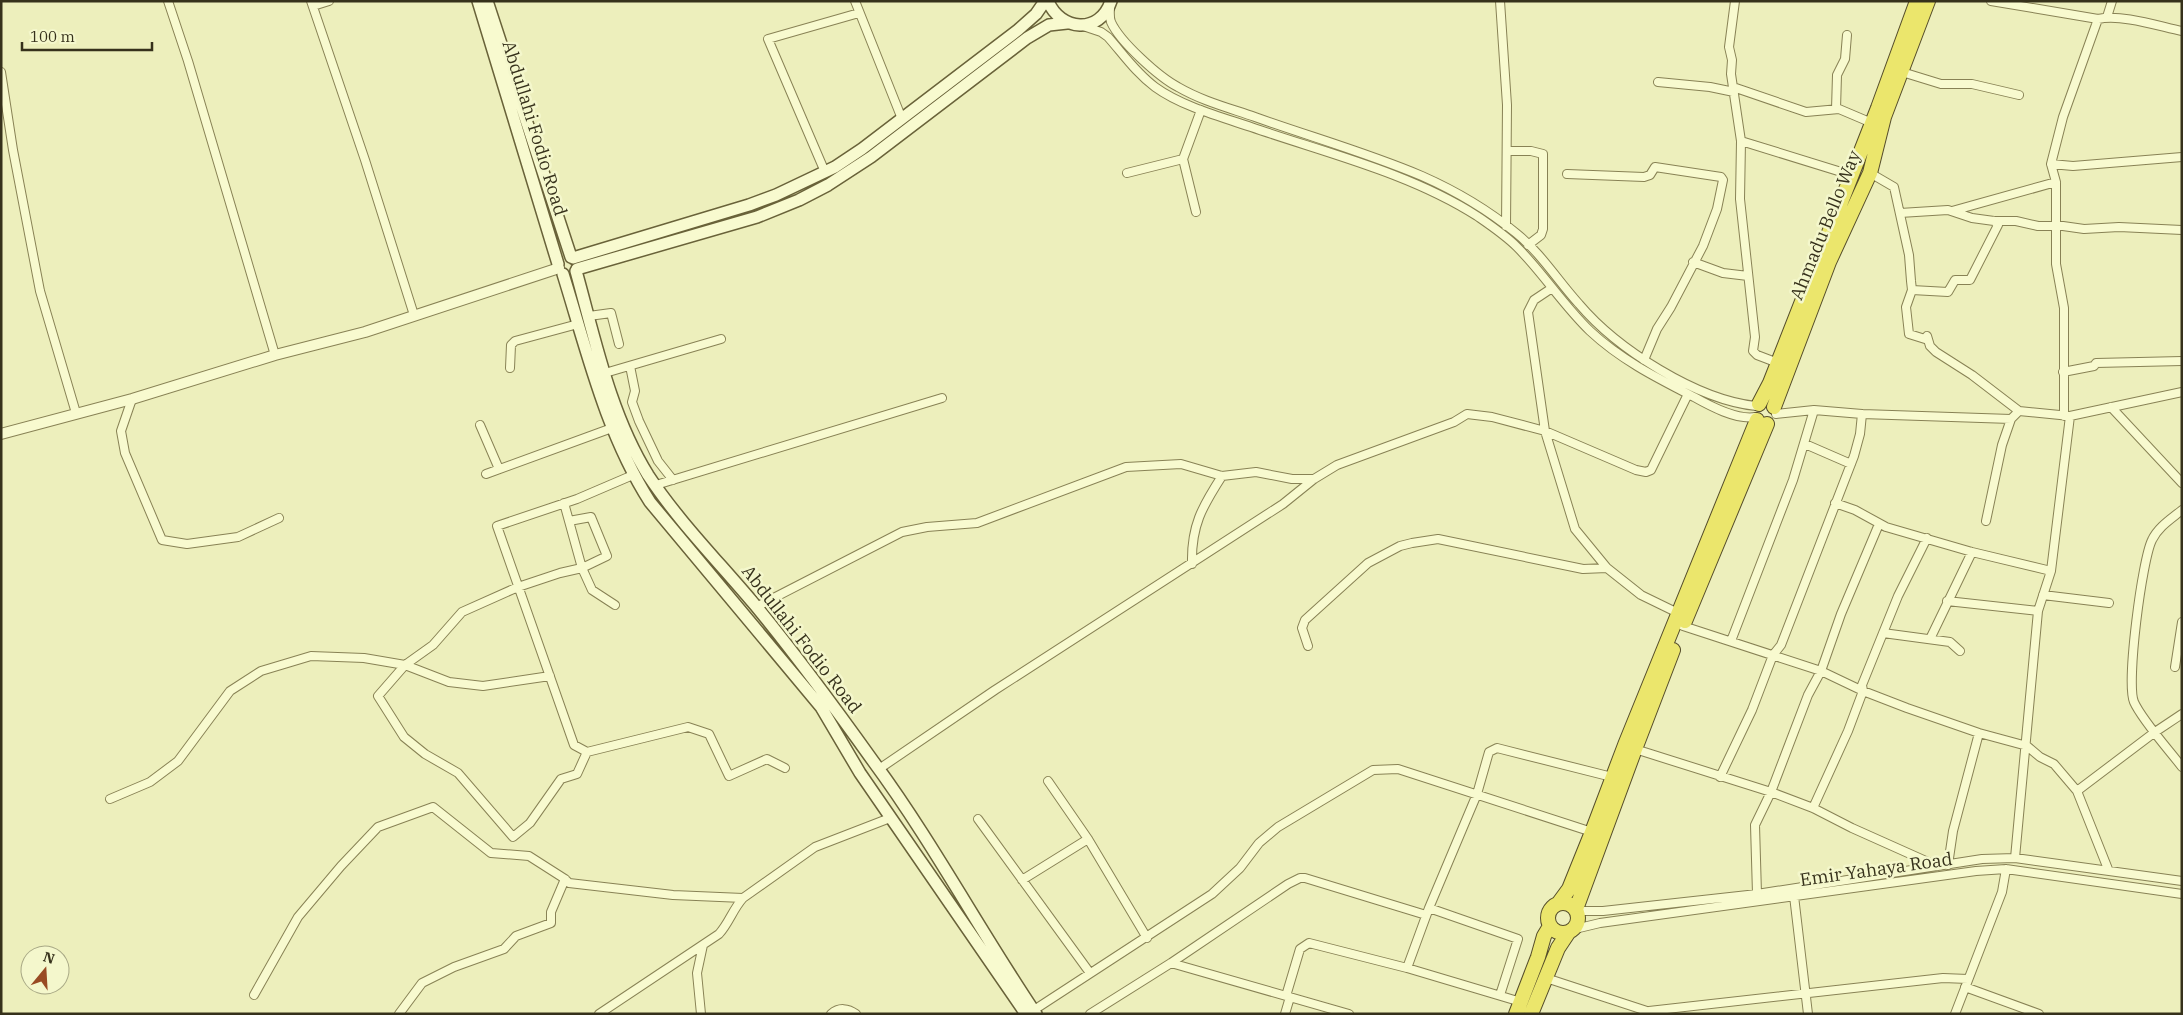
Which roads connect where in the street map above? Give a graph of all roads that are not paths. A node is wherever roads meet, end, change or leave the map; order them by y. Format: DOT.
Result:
graph roads {
  1 [pos="168,1"];
  2 [pos="328,1"];
  3 [pos="478,1"];
  4 [pos="487,1"];
  5 [pos="855,1"];
  6 [pos="1046,1"];
  7 [pos="1500,1"];
  8 [pos="1735,1"];
  9 [pos="1917,1"];
  10 [pos="1928,1"];
  11 [pos="2112,1"];
  12 [pos="1996,2"];
  13 [pos="1110,3"];
  14 [pos="2017,3"];
  15 [pos="312,4"];
  16 [pos="859,13"];
  17 [pos="2107,17"];
  18 [pos="2098,19"];
  19 [pos="1067,23"];
  20 [pos="1081,26"];
  21 [pos="2182,31"];
  22 [pos="1847,35"];
  23 [pos="1,72"];
  24 [pos="1902,72"];
  25 [pos="1658,82"];
  26 [pos="1734,90"];
  27 [pos="2019,95"];
  28 [pos="1836,109"];
  29 [pos="1201,110"];
  30 [pos="902,119"];
  31 [pos="1872,123"];
  32 [pos="1742,141"];
  33 [pos="1508,151"];
  34 [pos="2182,157"];
  35 [pos="1183,159"];
  36 [pos="2051,164"];
  37 [pos="825,172"];
  38 [pos="1127,173"];
  39 [pos="1870,173"];
  40 [pos="1567,174"];
  41 [pos="1852,175"];
  42 [pos="2056,182"];
  43 [pos="1952,211"];
  44 [pos="1196,212"];
  45 [pos="1900,213"];
  46 [pos="1994,221"];
  47 [pos="1506,226"];
  48 [pos="2055,226"];
  49 [pos="2182,230"];
  50 [pos="1528,245"];
  51 [pos="1693,262"];
  52 [pos="574,264"];
  53 [pos="560,269"];
  54 [pos="1748,276"];
  55 [pos="1552,288"];
  56 [pos="1912,290"];
  57 [pos="414,315"];
  58 [pos="589,316"];
  59 [pos="578,324"];
  60 [pos="721,339"];
  61 [pos="619,344"];
  62 [pos="276,355"];
  63 [pos="1644,360"];
  64 [pos="2182,361"];
  65 [pos="1778,363"];
  66 [pos="630,366"];
  67 [pos="510,368"];
  68 [pos="2063,372"];
  69 [pos="605,373"];
  70 [pos="2182,392"];
  71 [pos="1688,394"];
  72 [pos="942,398"];
  73 [pos="132,399"];
  74 [pos="2111,407"];
  75 [pos="1814,410"];
  76 [pos="2019,412"];
  77 [pos="76,413"];
  78 [pos="1764,413"];
  79 [pos="1862,414"];
  80 [pos="2067,416"];
  81 [pos="2011,419"];
  82 [pos="480,425"];
  83 [pos="612,428"];
  84 [pos="1545,430"];
  85 [pos="1,434"];
  86 [pos="1805,444"];
  87 [pos="1850,464"];
  88 [pos="499,469"];
  89 [pos="486,474"];
  90 [pos="633,475"];
  91 [pos="1222,476"];
  92 [pos="1314,479"];
  93 [pos="673,480"];
  94 [pos="2182,483"];
  95 [pos="656,485"];
  96 [pos="564,503"];
  97 [pos="1835,503"];
  98 [pos="2182,510"];
  99 [pos="279,518"];
  100 [pos="569,521"];
  101 [pos="1986,521"];
  102 [pos="1879,524"];
  103 [pos="1927,538"];
  104 [pos="1972,552"];
  105 [pos="1192,564"];
  106 [pos="582,568"];
  107 [pos="1607,568"];
  108 [pos="2050,570"];
  109 [pos="518,587"];
  110 [pos="2043,595"];
  111 [pos="1947,600"];
  112 [pos="2109,603"];
  113 [pos="615,605"];
  114 [pos="756,607"];
  115 [pos="2039,614"];
  116 [pos="1681,619"];
  117 [pos="2182,622"];
  118 [pos="1882,633"];
  119 [pos="1930,639"];
  120 [pos="1731,642"];
  121 [pos="1308,646"];
  122 [pos="1960,652"];
  123 [pos="1774,655"];
  124 [pos="405,665"];
  125 [pos="2175,667"];
  126 [pos="1821,671"];
  127 [pos="550,676"];
  128 [pos="1863,690"];
  129 [pos="2182,714"];
  130 [pos="2155,732"];
  131 [pos="1979,733"];
  132 [pos="2027,746"];
  133 [pos="1634,749"];
  134 [pos="587,752"];
  135 [pos="2182,767"];
  136 [pos="785,768"];
  137 [pos="879,769"];
  138 [pos="1612,777"];
  139 [pos="1720,777"];
  140 [pos="1048,782"];
  141 [pos="2024,786"];
  142 [pos="2077,791"];
  143 [pos="1771,792"];
  144 [pos="1477,794"];
  145 [pos="110,799"];
  146 [pos="1813,808"];
  147 [pos="890,818"];
  148 [pos="978,819"];
  149 [pos="1592,832"];
  150 [pos="1088,839"];
  151 [pos="2015,858"];
  152 [pos="1948,864"];
  153 [pos="1938,867"];
  154 [pos="2006,869"];
  155 [pos="2108,870"];
  156 [pos="565,879"];
  157 [pos="1022,880"];
  158 [pos="2182,881"];
  159 [pos="1757,894"];
  160 [pos="2182,894"];
  161 [pos="1794,896"];
  162 [pos="743,898"];
  163 [pos="1558,904"];
  164 [pos="1576,910"];
  165 [pos="1427,912"];
  166 [pos="1550,926"];
  167 [pos="1572,931"];
  168 [pos="1147,938"];
  169 [pos="702,945"];
  170 [pos="1171,963"];
  171 [pos="1407,968"];
  172 [pos="1090,973"];
  173 [pos="1546,978"];
  174 [pos="1966,983"];
  175 [pos="1806,992"];
  176 [pos="254,995"];
  177 [pos="1500,995"];
  178 [pos="1288,997"];
  179 [pos="1518,1008"];
  180 [pos="1032,1012"];
  181 [pos="1652,1012"];
  182 [pos="399,1014"];
  183 [pos="599,1014"];
  184 [pos="700,1014"];
  185 [pos="831,1014"];
  186 [pos="856,1014"];
  187 [pos="1090,1014"];
  188 [pos="1284,1014"];
  189 [pos="1349,1014"];
  190 [pos="1531,1014"];
  191 [pos="1808,1014"];
  192 [pos="1955,1014"];
  193 [pos="2039,1014"];
  1 -- 62 [label="street"];
  2 -- 15 [label="street"];
  3 -- 53 [label="main road, Abdullahi Fodio Road"];
  4 -- 52 [label="main road, Abdullahi Fodio Road"];
  5 -- 16 [label="street"];
  6 -- 19 [label="main road"];
  6 -- 30 [label="main road"];
  7 -- 33 [label="street"];
  8 -- 26 [label="street"];
  9 -- 31 [label="highway, Ahmadu Bello Way"];
  10 -- 24 [label="highway, Ahmadu Bello Way"];
  11 -- 17 [label="street"];
  12 -- 14 [label="street"];
  13 -- 20 [label="main road"];
  13 -- 47 [label="street"];
  14 -- 18 [label="street"];
  15 -- 57 [label="street"];
  16 -- 30 [label="street"];
  16 -- 37 [label="street"];
  17 -- 18 [label="street"];
  17 -- 21 [label="street"];
  18 -- 36 [label="street"];
  19 -- 20 [label="main road"];
  19 -- 52 [label="main road"];
  20 -- 29 [label="street"];
  22 -- 28 [label="street"];
  23 -- 77 [label="street"];
  24 -- 27 [label="street"];
  24 -- 39 [label="highway, Ahmadu Bello Way"];
  25 -- 26 [label="street"];
  26 -- 28 [label="street"];
  26 -- 32 [label="street"];
  28 -- 31 [label="street"];
  29 -- 35 [label="street"];
  29 -- 55 [label="street"];
  30 -- 37 [label="main road"];
  31 -- 41 [label="highway, Ahmadu Bello Way"];
  32 -- 41 [label="street"];
  32 -- 54 [label="street"];
  33 -- 47 [label="street"];
  33 -- 50 [label="street"];
  34 -- 36 [label="street"];
  35 -- 38 [label="street"];
  35 -- 44 [label="street"];
  36 -- 42 [label="street"];
  37 -- 52 [label="main road"];
  39 -- 45 [label="street"];
  39 -- 78 [label="highway, Ahmadu Bello Way"];
  40 -- 51 [label="street"];
  41 -- 65 [label="highway, Ahmadu Bello Way"];
  42 -- 43 [label="street"];
  42 -- 48 [label="street"];
  43 -- 45 [label="street"];
  43 -- 46 [label="street"];
  45 -- 56 [label="street"];
  46 -- 48 [label="street"];
  46 -- 56 [label="street"];
  47 -- 50 [label="street"];
  48 -- 49 [label="street"];
  48 -- 68 [label="street"];
  50 -- 63 [label="street"];
  51 -- 54 [label="street"];
  51 -- 63 [label="street"];
  52 -- 53 [label="main road"];
  52 -- 53 [label="main road"];
  52 -- 58 [label="main road, Abdullahi Fodio Road"];
  53 -- 57 [label="street"];
  53 -- 59 [label="main road, Abdullahi Fodio Road"];
  54 -- 65 [label="street"];
  55 -- 71 [label="street"];
  55 -- 84 [label="street"];
  56 -- 76 [label="street"];
  57 -- 62 [label="street"];
  58 -- 61 [label="street"];
  58 -- 69 [label="main road, Abdullahi Fodio Road"];
  59 -- 67 [label="street"];
  59 -- 83 [label="main road, Abdullahi Fodio Road"];
  60 -- 66 [label="street"];
  62 -- 73 [label="street"];
  63 -- 78 [label="street"];
  64 -- 68 [label="street"];
  65 -- 78 [label="highway, Ahmadu Bello Way"];
  66 -- 69 [label="street"];
  66 -- 93 [label="street"];
  68 -- 80 [label="street"];
  69 -- 95 [label="main road, Abdullahi Fodio Road"];
  70 -- 74 [label="street"];
  71 -- 78 [label="street"];
  71 -- 84 [label="street"];
  72 -- 93 [label="street"];
  73 -- 77 [label="street"];
  73 -- 99 [label="street"];
  74 -- 80 [label="street"];
  74 -- 94 [label="street"];
  75 -- 78 [label="street"];
  75 -- 79 [label="street"];
  75 -- 86 [label="street"];
  76 -- 80 [label="street"];
  76 -- 81 [label="street"];
  77 -- 85 [label="street"];
  78 -- 116 [label="highway"];
  79 -- 81 [label="street"];
  79 -- 87 [label="street"];
  80 -- 108 [label="street"];
  81 -- 101 [label="street"];
  82 -- 88 [label="street"];
  83 -- 88 [label="street"];
  83 -- 90 [label="main road, Abdullahi Fodio Road"];
  84 -- 92 [label="street"];
  84 -- 107 [label="street"];
  86 -- 87 [label="street"];
  86 -- 120 [label="street"];
  87 -- 97 [label="street"];
  88 -- 89 [label="street"];
  90 -- 96 [label="street"];
  90 -- 147 [label="main road, Abdullahi Fodio Road"];
  91 -- 92 [label="street"];
  91 -- 105 [label="street"];
  91 -- 114 [label="street"];
  92 -- 105 [label="street"];
  93 -- 95 [label="street"];
  95 -- 114 [label="main road, Abdullahi Fodio Road"];
  96 -- 100 [label="street"];
  96 -- 109 [label="street"];
  97 -- 102 [label="street"];
  97 -- 123 [label="street"];
  98 -- 130 [label="street"];
  100 -- 106 [label="street"];
  100 -- 106 [label="street"];
  102 -- 103 [label="street"];
  102 -- 126 [label="street"];
  103 -- 104 [label="street"];
  103 -- 118 [label="street"];
  104 -- 108 [label="street"];
  104 -- 111 [label="street"];
  105 -- 137 [label="street"];
  106 -- 109 [label="street"];
  106 -- 113 [label="street"];
  107 -- 116 [label="street"];
  107 -- 121 [label="street"];
  108 -- 110 [label="street"];
  109 -- 124 [label="street"];
  109 -- 127 [label="street"];
  110 -- 112 [label="street"];
  110 -- 115 [label="street"];
  111 -- 115 [label="street"];
  111 -- 119 [label="street"];
  114 -- 137 [label="main road, Abdullahi Fodio Road"];
  115 -- 132 [label="street"];
  115 -- 141 [label="street"];
  116 -- 120 [label="street"];
  116 -- 133 [label="highway"];
  116 -- 138 [label="highway"];
  117 -- 125 [label="street"];
  118 -- 119 [label="street"];
  118 -- 128 [label="street"];
  119 -- 122 [label="street"];
  120 -- 123 [label="street"];
  123 -- 126 [label="street"];
  123 -- 139 [label="street"];
  124 -- 127 [label="street"];
  124 -- 134 [label="street"];
  124 -- 145 [label="street"];
  126 -- 128 [label="street"];
  126 -- 143 [label="street"];
  127 -- 134 [label="street"];
  128 -- 131 [label="street"];
  128 -- 146 [label="street"];
  129 -- 130 [label="street"];
  130 -- 135 [label="street"];
  130 -- 142 [label="street"];
  131 -- 132 [label="street"];
  131 -- 152 [label="street"];
  132 -- 142 [label="street"];
  132 -- 151 [label="street"];
  133 -- 139 [label="street"];
  133 -- 164 [label="highway"];
  134 -- 136 [label="street"];
  137 -- 180 [label="main road, Abdullahi Fodio Road"];
  138 -- 144 [label="street"];
  138 -- 149 [label="highway"];
  139 -- 143 [label="street"];
  140 -- 150 [label="street"];
  142 -- 155 [label="street"];
  143 -- 146 [label="street"];
  143 -- 159 [label="street"];
  144 -- 149 [label="street"];
  144 -- 165 [label="street"];
  144 -- 168 [label="street"];
  146 -- 153 [label="street"];
  147 -- 162 [label="street"];
  147 -- 180 [label="main road, Abdullahi Fodio Road"];
  148 -- 157 [label="street"];
  149 -- 163 [label="highway"];
  150 -- 157 [label="street"];
  150 -- 168 [label="street"];
  151 -- 152 [label="street, Emir Yahaya Road"];
  151 -- 155 [label="street, Emir Yahaya Road"];
  152 -- 153 [label="street, Emir Yahaya Road"];
  153 -- 159 [label="street, Emir Yahaya Road"];
  154 -- 160 [label="street, Emir Yahaya Road"];
  154 -- 161 [label="street, Emir Yahaya Road"];
  154 -- 174 [label="street"];
  155 -- 158 [label="street, Emir Yahaya Road"];
  156 -- 162 [label="street"];
  156 -- 176 [label="street"];
  156 -- 182 [label="street"];
  157 -- 172 [label="street"];
  159 -- 164 [label="street, Emir Yahaya Road"];
  161 -- 167 [label="street, Emir Yahaya Road"];
  161 -- 175 [label="street"];
  162 -- 169 [label="street"];
  163 -- 164 [label="highway"];
  163 -- 166 [label="highway"];
  164 -- 167 [label="highway"];
  165 -- 170 [label="street"];
  165 -- 171 [label="street"];
  165 -- 177 [label="street"];
  166 -- 167 [label="highway"];
  166 -- 179 [label="highway"];
  167 -- 173 [label="highway"];
  168 -- 172 [label="street"];
  169 -- 183 [label="street"];
  169 -- 184 [label="street"];
  170 -- 178 [label="street"];
  170 -- 187 [label="street"];
  171 -- 177 [label="street"];
  171 -- 178 [label="street"];
  172 -- 180 [label="street"];
  173 -- 181 [label="street"];
  173 -- 190 [label="highway"];
  174 -- 175 [label="street"];
  174 -- 192 [label="street"];
  174 -- 193 [label="street"];
  175 -- 181 [label="street"];
  175 -- 191 [label="street"];
  177 -- 179 [label="street"];
  178 -- 188 [label="street"];
  178 -- 189 [label="street"];
  185 -- 186 [label="street"];
}
